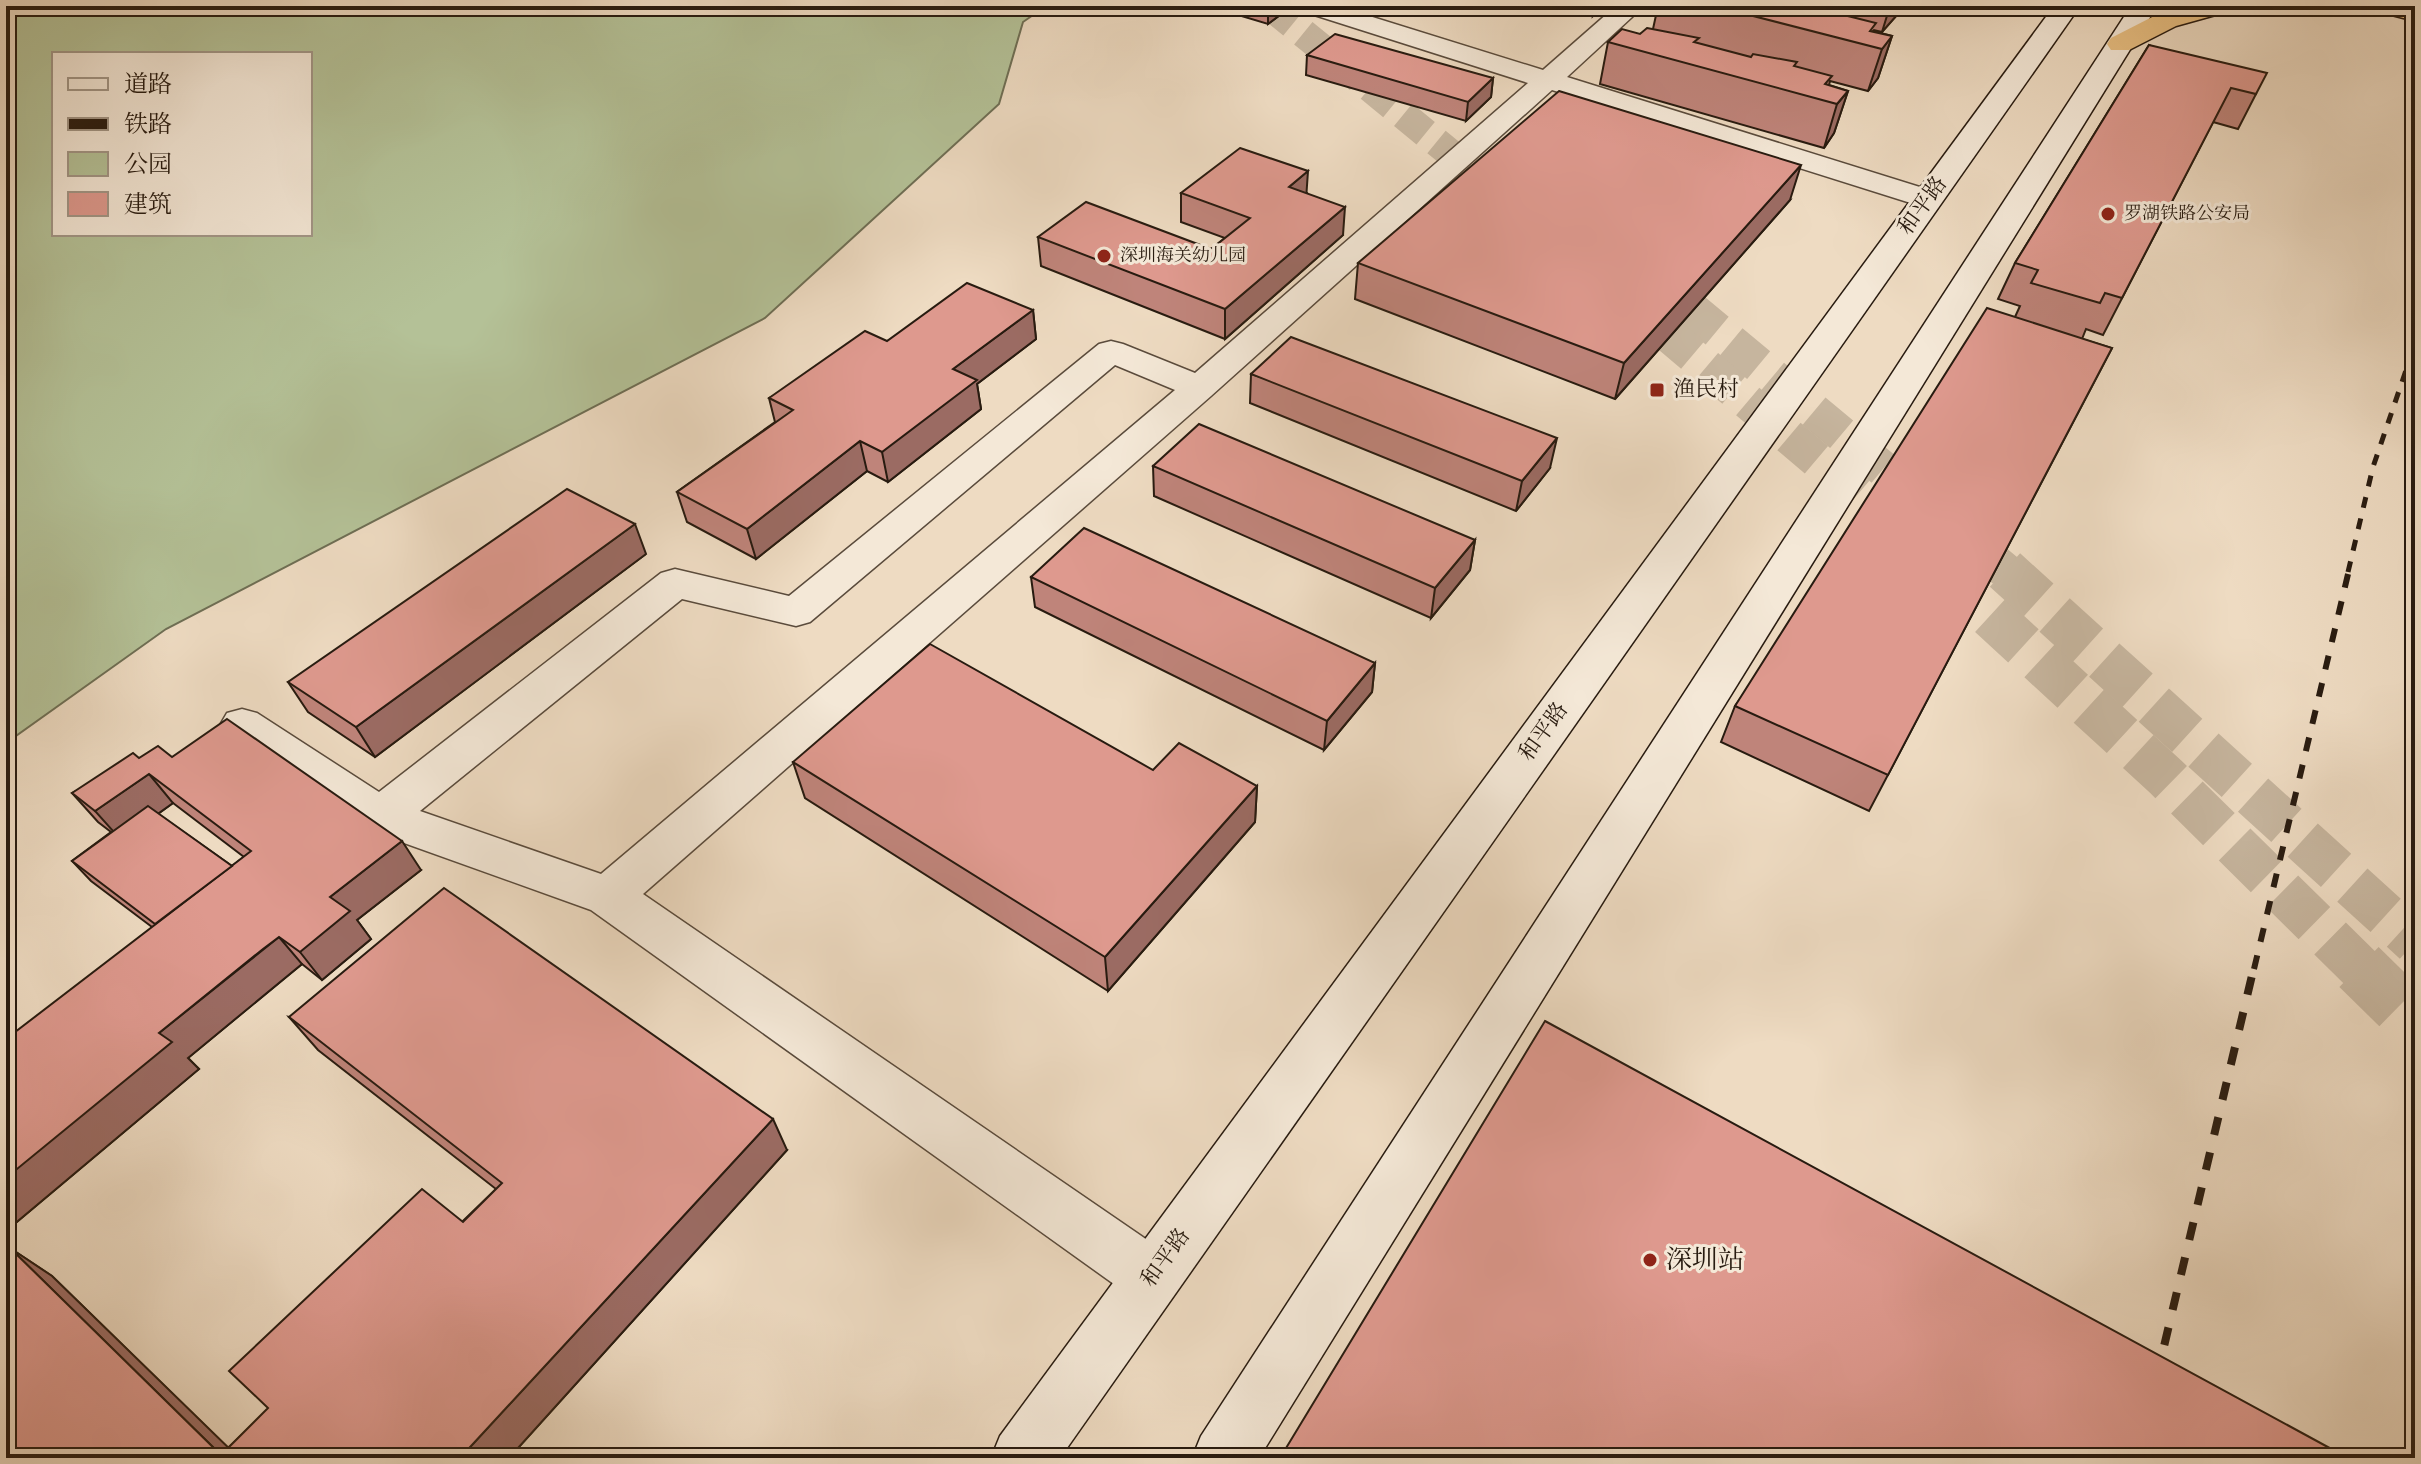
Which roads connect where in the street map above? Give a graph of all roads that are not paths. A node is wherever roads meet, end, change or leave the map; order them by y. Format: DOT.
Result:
graph roads {
  1 [pos="1321,6"];
  2 [pos="1631,6"];
  3 [pos="2067,6"];
  4 [pos="2144,6"];
  5 [pos="2221,6"];
  6 [pos="2385,6"];
  7 [pos="2415,13"];
  8 [pos="2120,44"];
  9 [pos="1547,80"];
  10 [pos="1928,199"];
  11 [pos="1199,388"];
  12 [pos="242,725"];
  13 [pos="381,816"];
  14 [pos="608,896"];
  15 [pos="1152,1277"];
  16 [pos="1022,1458"];
  17 [pos="1223,1458"];
  1 -- 9 [label="street"];
  2 -- 9 [label="street"];
  3 -- 10 [label="street, 和平路"];
  4 -- 8 [label="street"];
  5 -- 8 [label="highway"];
  6 -- 7 [label="highway"];
  8 -- 17 [label="street"];
  9 -- 10 [label="street"];
  9 -- 11 [label="street"];
  10 -- 15 [label="street, 和平路"];
  11 -- 13 [label="street"];
  11 -- 14 [label="street"];
  12 -- 13 [label="street"];
  13 -- 14 [label="street"];
  14 -- 15 [label="street"];
  15 -- 16 [label="street, 和平路"];
}
